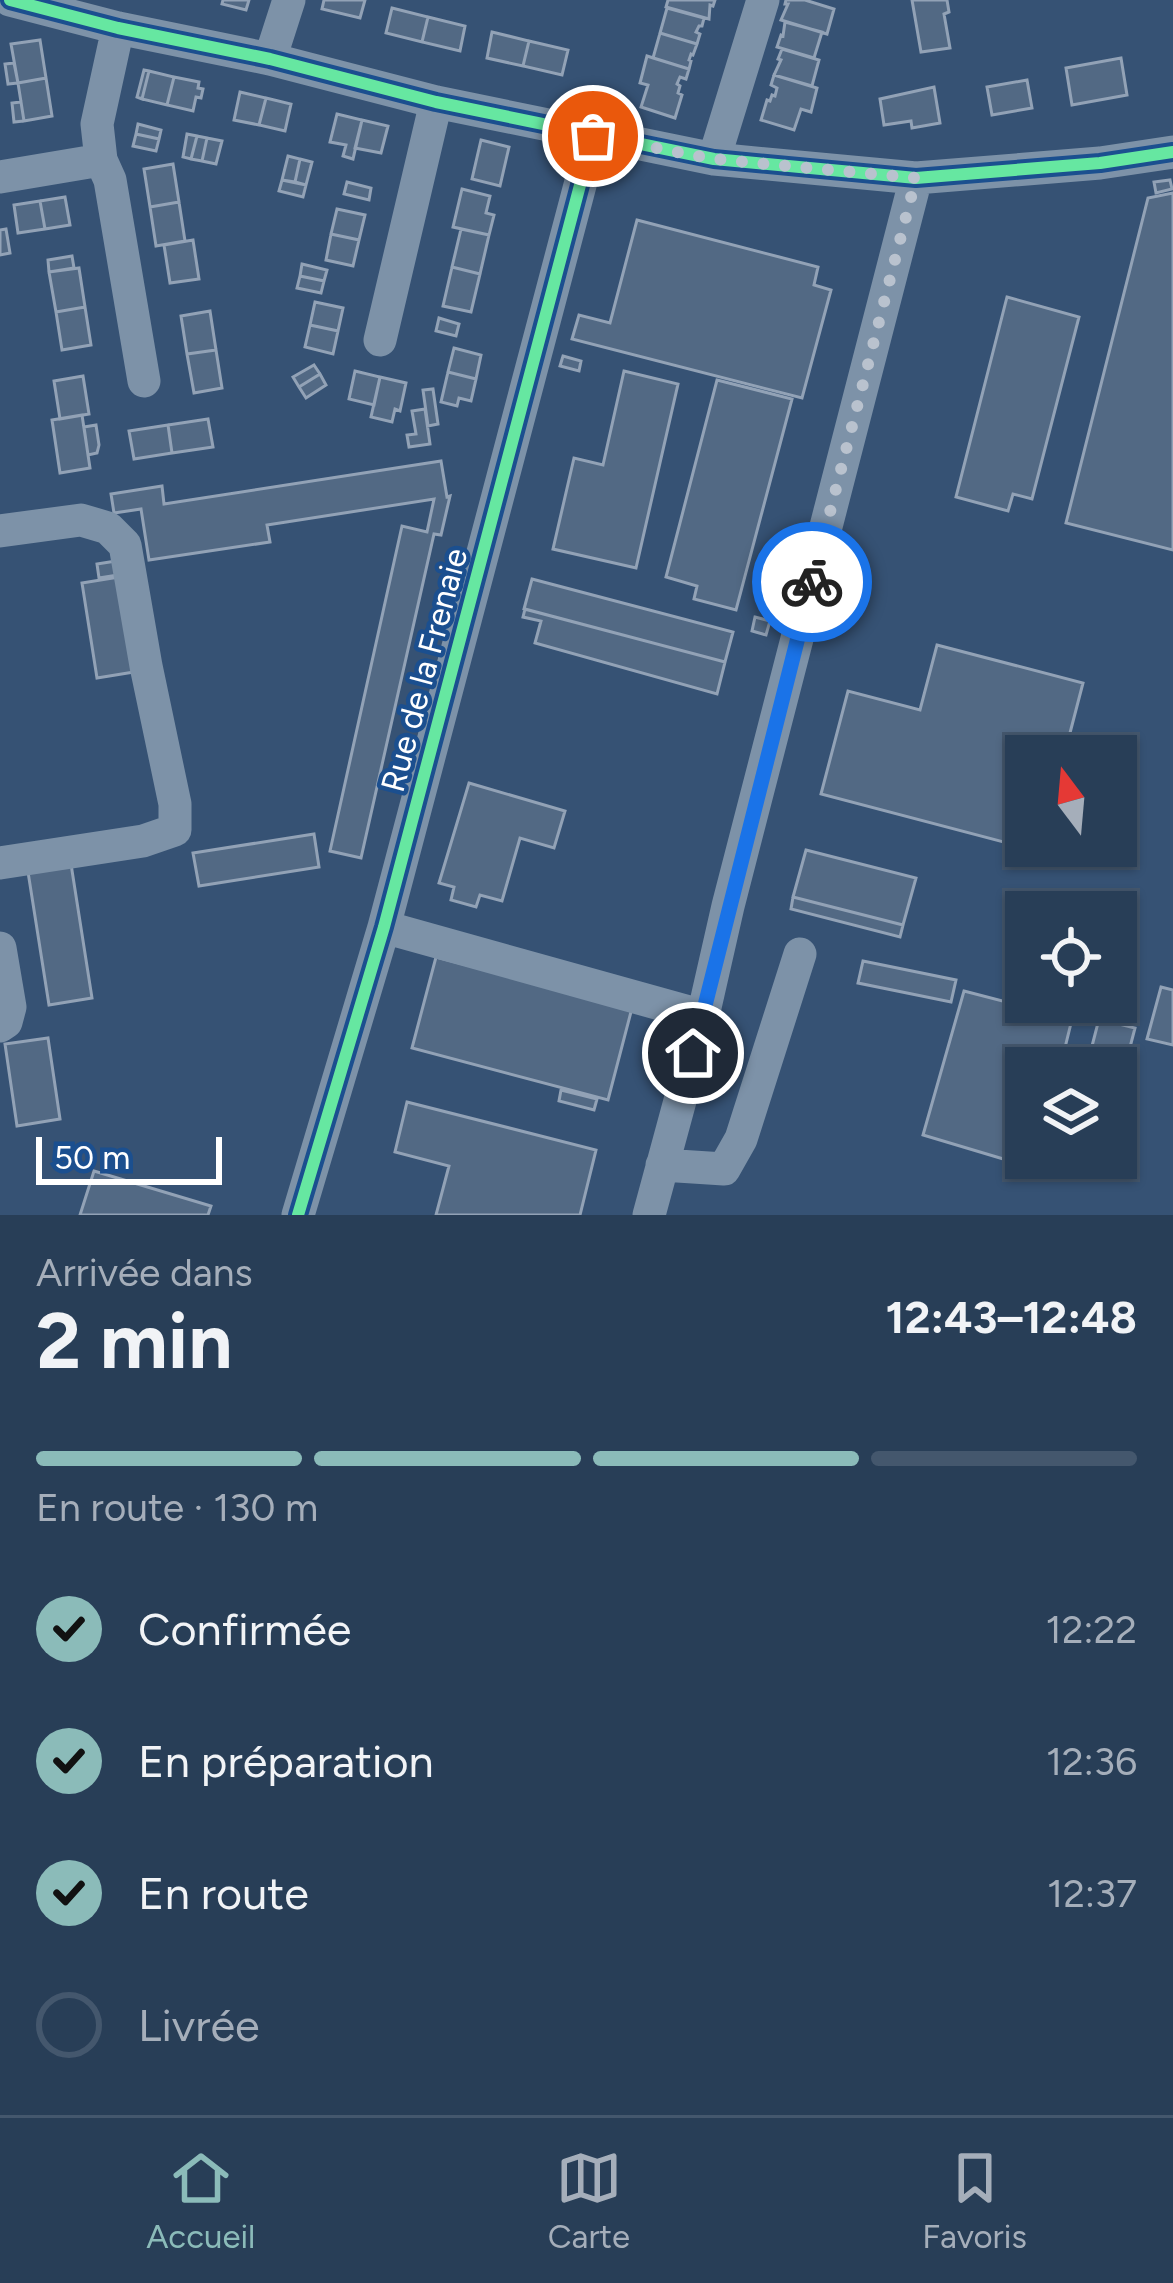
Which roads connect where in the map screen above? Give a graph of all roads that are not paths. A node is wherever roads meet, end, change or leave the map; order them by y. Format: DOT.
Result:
graph roads {
  1 [pos="10,0"];
  2 [pos="289,0"];
  3 [pos="763,0"];
  4 [pos="57,5"];
  5 [pos="118,28"];
  6 [pos="270,59"];
  7 [pos="436,102"];
  8 [pos="593,136"];
  9 [pos="1173,152"];
  10 [pos="714,159"];
  11 [pos="101,160"];
  12 [pos="0,177"];
  13 [pos="916,178"];
  14 [pos="380,340"];
  15 [pos="145,381"];
  16 [pos="0,531"];
  17 [pos="0,863"];
  18 [pos="384,927"];
  19 [pos="0,948"];
  20 [pos="800,954"];
  21 [pos="703,1016"];
  22 [pos="0,1026"];
  23 [pos="662,1165"];
  24 [pos="298,1215"];
  25 [pos="649,1215"];
  1 -- 4 [label="street"];
  2 -- 6 [label="street"];
  3 -- 10 [label="street"];
  4 -- 5 [label="street"];
  5 -- 6 [label="street"];
  5 -- 11 [label="street"];
  6 -- 7 [label="street"];
  7 -- 8 [label="street"];
  7 -- 14 [label="street"];
  8 -- 10 [label="street"];
  8 -- 18 [label="street, Rue de la Frenaie"];
  9 -- 13 [label="street"];
  10 -- 13 [label="street"];
  11 -- 12 [label="street"];
  11 -- 15 [label="street"];
  13 -- 21 [label="street"];
  16 -- 17 [label="street"];
  18 -- 21 [label="street"];
  18 -- 24 [label="street, Rue de la Frenaie"];
  19 -- 22 [label="street"];
  20 -- 23 [label="street"];
  21 -- 23 [label="street"];
  23 -- 25 [label="street"];
}
